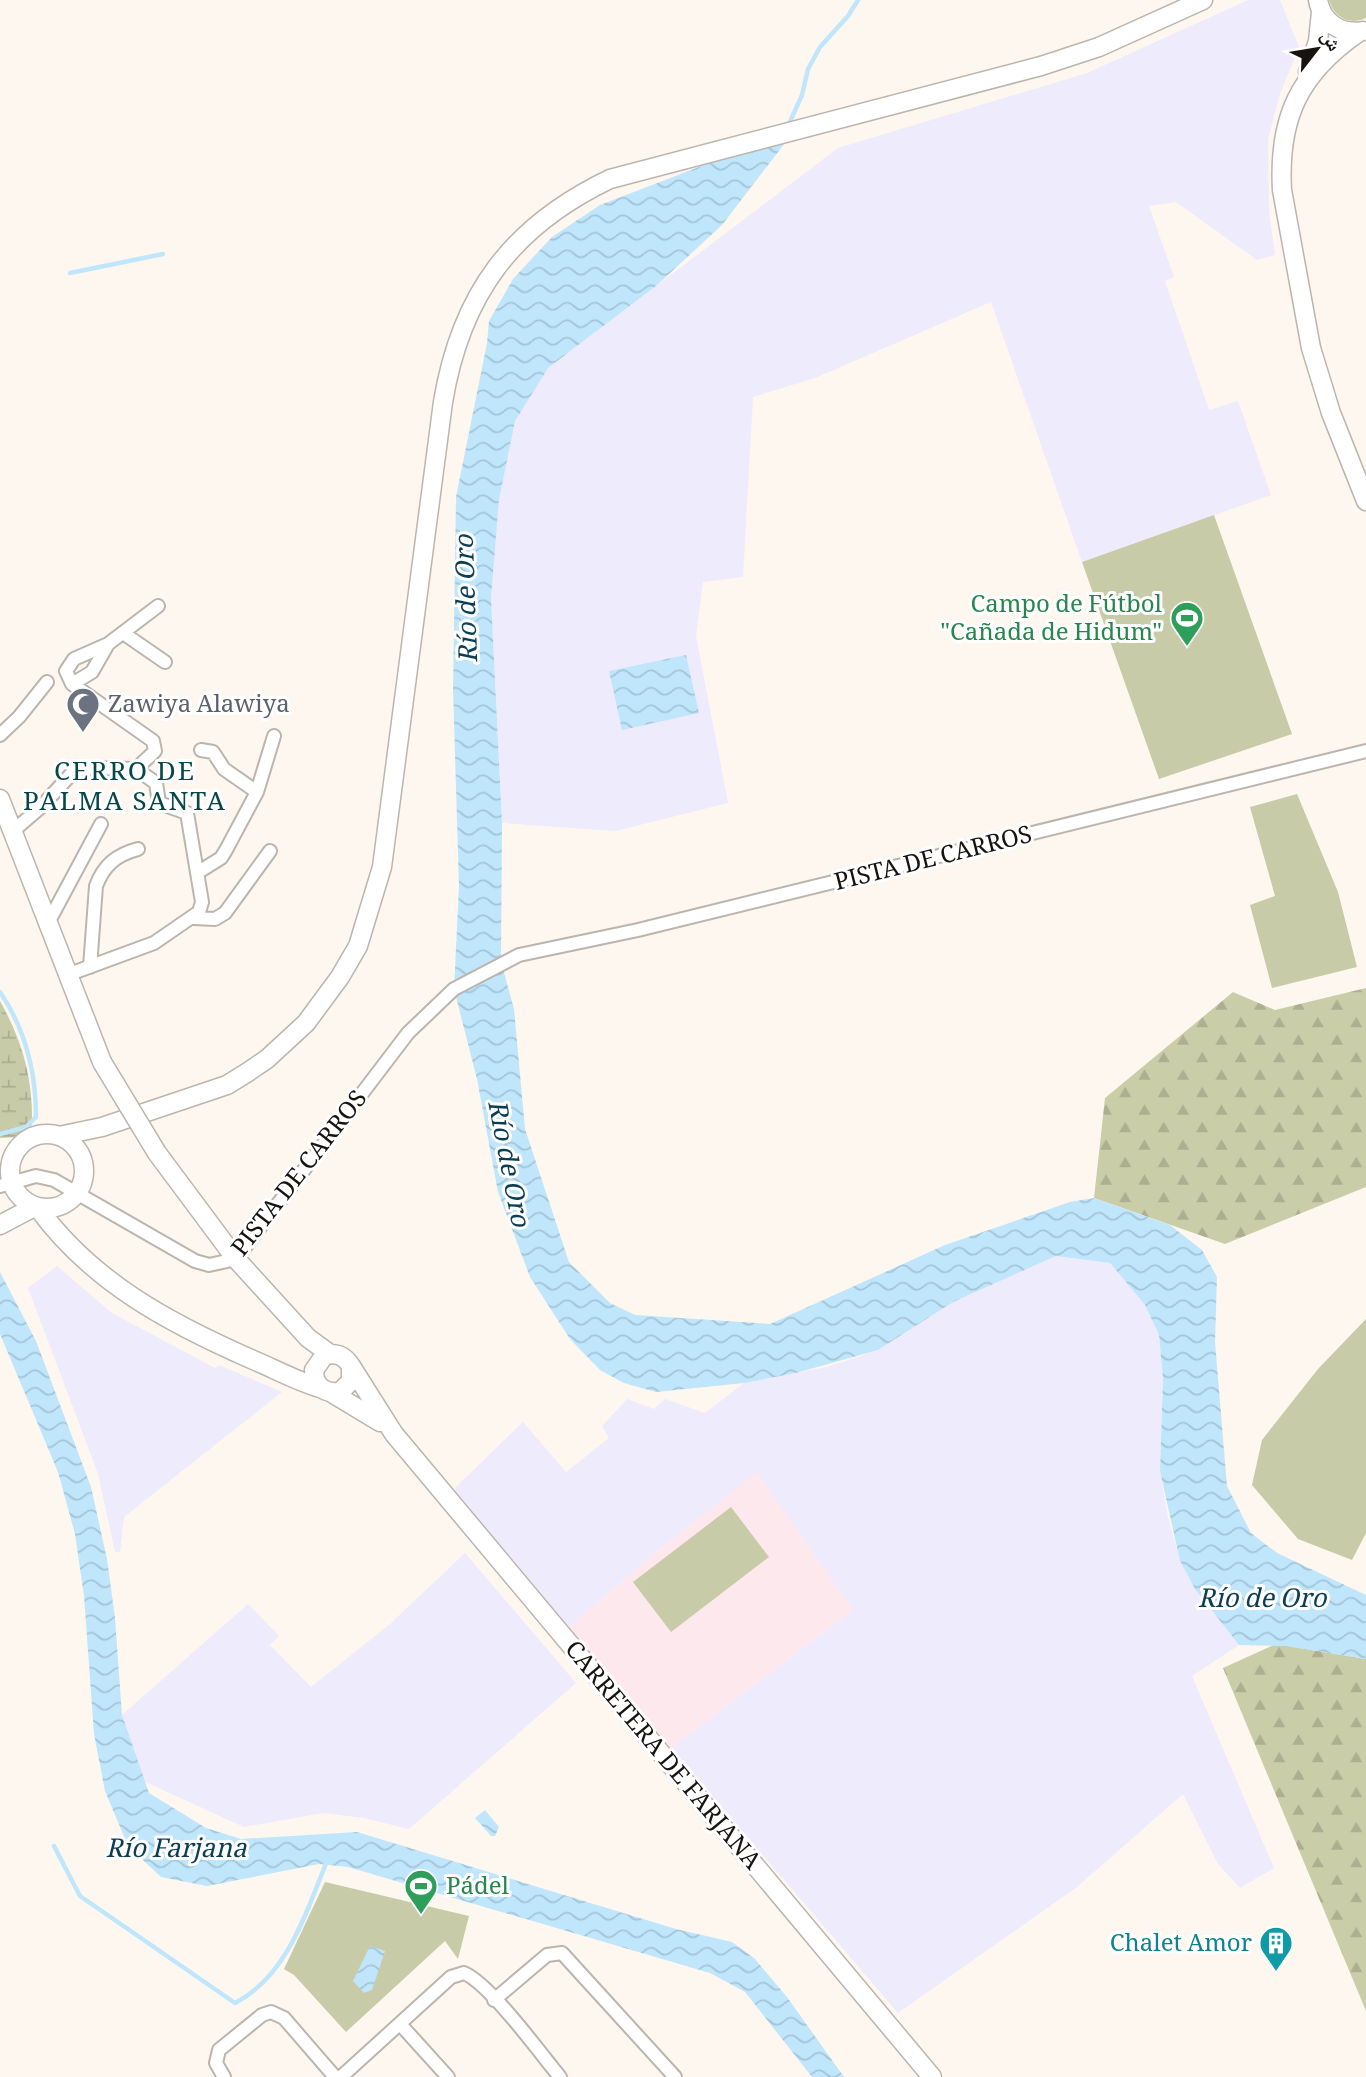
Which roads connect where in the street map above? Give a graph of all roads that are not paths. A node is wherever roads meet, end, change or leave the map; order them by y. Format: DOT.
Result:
graph roads {
  1 [pos="1203,0"];
  2 [pos="1318,4"];
  3 [pos="1362,31"];
  4 [pos="1306,79"];
  5 [pos="1366,501"];
  6 [pos="158,606"];
  7 [pos="123,633"];
  8 [pos="108,644"];
  9 [pos="165,662"];
  10 [pos="47,682"];
  11 [pos="72,684"];
  12 [pos="0,735"];
  13 [pos="274,736"];
  14 [pos="201,750"];
  15 [pos="1366,751"];
  16 [pos="136,769"];
  17 [pos="257,792"];
  18 [pos="0,799"];
  19 [pos="101,824"];
  20 [pos="13,831"];
  21 [pos="138,849"];
  22 [pos="270,851"];
  23 [pos="197,873"];
  24 [pos="194,918"];
  25 [pos="48,923"];
  26 [pos="90,967"];
  27 [pos="67,975"];
  28 [pos="102,1127"];
  29 [pos="59,1136"];
  30 [pos="0,1143"];
  31 [pos="20,1144"];
  32 [pos="82,1159"];
  33 [pos="7,1177"];
  34 [pos="72,1198"];
  35 [pos="36,1207"];
  36 [pos="0,1223"];
  37 [pos="65,1239"];
  38 [pos="236,1259"];
  39 [pos="322,1359"];
  40 [pos="266,1365"];
  41 [pos="351,1366"];
  42 [pos="326,1391"];
  43 [pos="394,1434"];
  44 [pos="495,2000"];
  45 [pos="400,2024"];
  46 [pos="224,2077"];
  47 [pos="335,2077"];
  48 [pos="341,2077"];
  49 [pos="448,2077"];
  50 [pos="560,2077"];
  51 [pos="675,2077"];
  52 [pos="932,2077"];
  1 -- 28 [label="main road"];
  2 -- 3 [label="main road"];
  2 -- 4 [label="main road"];
  3 -- 4 [label="main road"];
  4 -- 5 [label="main road"];
  6 -- 7 [label="street"];
  7 -- 8 [label="street"];
  7 -- 9 [label="street"];
  8 -- 11 [label="street"];
  8 -- 11 [label="street"];
  10 -- 12 [label="street"];
  11 -- 16 [label="street"];
  13 -- 17 [label="street"];
  14 -- 17 [label="street"];
  15 -- 38 [label="street, PISTA DE CARROS"];
  16 -- 20 [label="street"];
  16 -- 23 [label="street"];
  17 -- 23 [label="street"];
  18 -- 20 [label="main road"];
  19 -- 25 [label="street"];
  20 -- 25 [label="main road"];
  21 -- 26 [label="street"];
  22 -- 24 [label="street"];
  23 -- 24 [label="street"];
  24 -- 26 [label="street"];
  25 -- 27 [label="main road"];
  26 -- 27 [label="street"];
  27 -- 38 [label="main road, bridge"];
  28 -- 29 [label="main road"];
  28 -- 32 [label="main road"];
  29 -- 31 [label="main road"];
  29 -- 32 [label="main road"];
  30 -- 31 [label="main road"];
  31 -- 33 [label="main road"];
  32 -- 34 [label="main road"];
  33 -- 34 [label="street, PISTA DE CARROS"];
  33 -- 35 [label="main road, CARRETERA DE FARJANA"];
  33 -- 36 [label="main road"];
  34 -- 35 [label="main road"];
  34 -- 37 [label="main road"];
  34 -- 38 [label="street, PISTA DE CARROS"];
  35 -- 36 [label="main road"];
  35 -- 37 [label="main road, CARRETERA DE FARJANA"];
  37 -- 40 [label="main road, CARRETERA DE FARJANA"];
  38 -- 39 [label="main road"];
  39 -- 40 [label="main road, CARRETERA DE FARJANA"];
  39 -- 41 [label="main road"];
  39 -- 42 [label="main road"];
  40 -- 42 [label="main road, CARRETERA DE FARJANA"];
  41 -- 42 [label="main road"];
  41 -- 43 [label="main road, CARRETERA DE FARJANA"];
  42 -- 43 [label="main road, CARRETERA DE FARJANA"];
  43 -- 52 [label="main road, CARRETERA DE FARJANA"];
  44 -- 45 [label="street"];
  44 -- 50 [label="street"];
  44 -- 51 [label="street"];
  45 -- 48 [label="street"];
  45 -- 49 [label="street"];
  46 -- 47 [label="street"];
}
